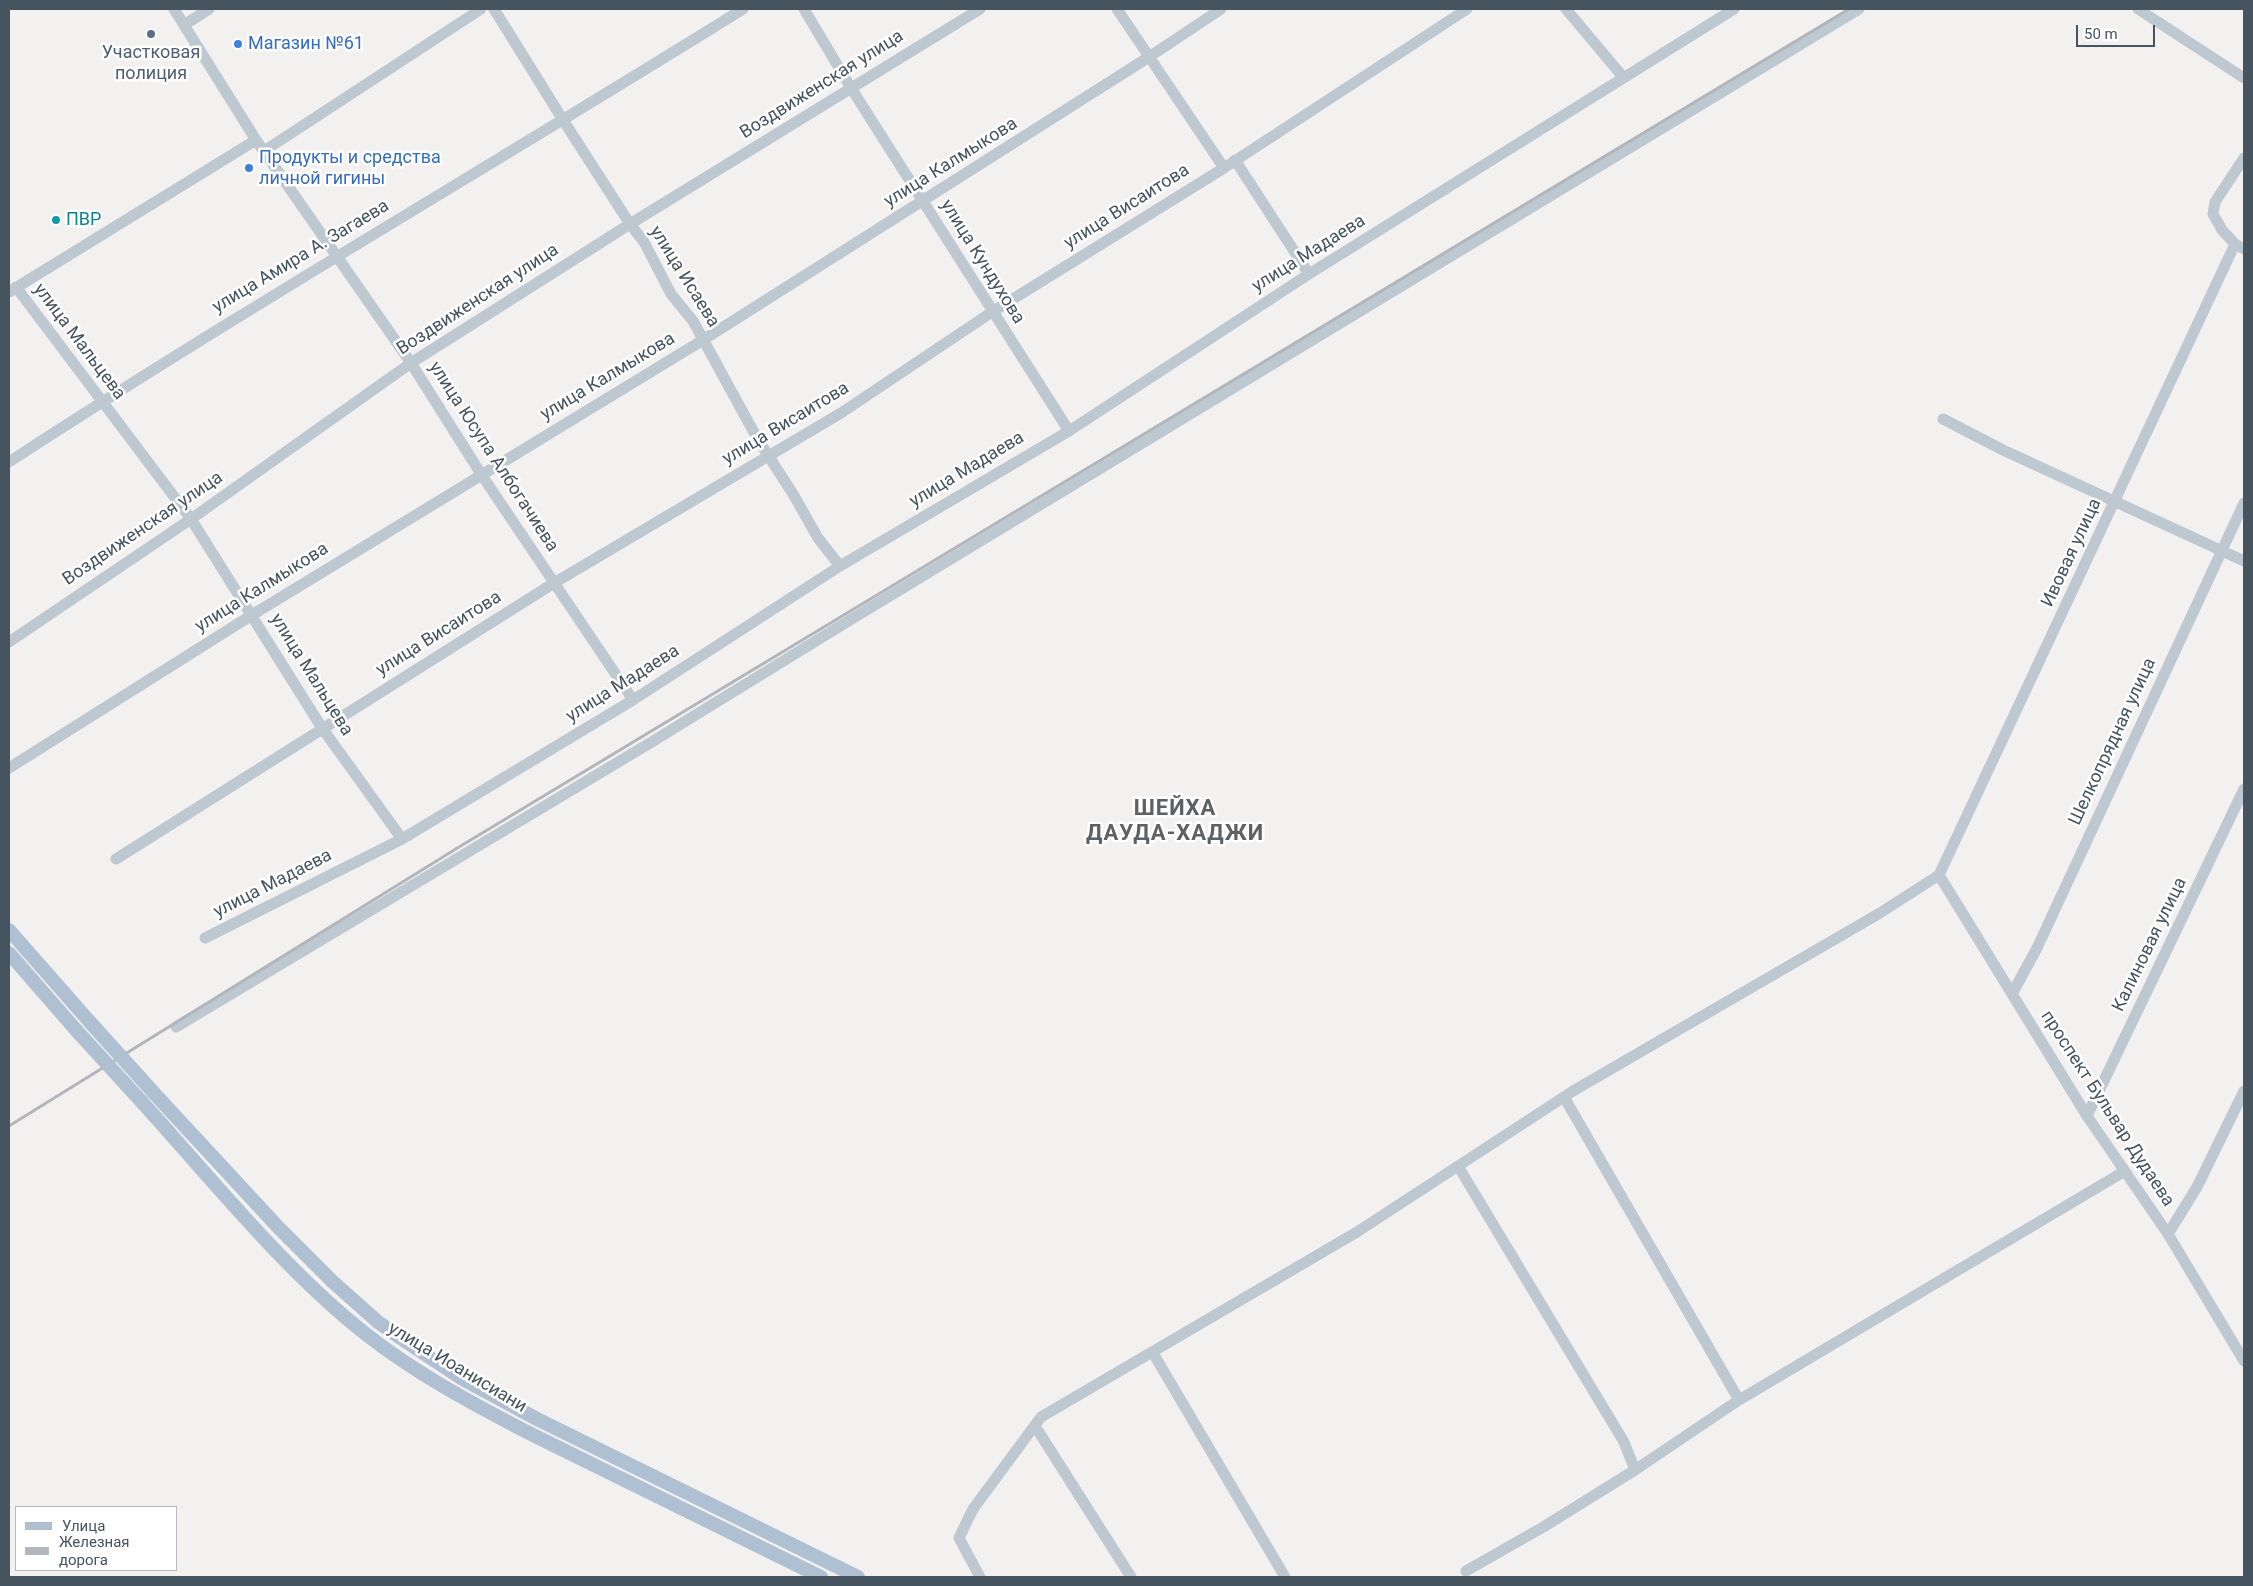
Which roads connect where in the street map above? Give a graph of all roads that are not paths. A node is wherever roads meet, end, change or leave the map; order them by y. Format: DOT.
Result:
graph roads {
  1 [pos="174,9"];
  2 [pos="209,9"];
  3 [pos="481,9"];
  4 [pos="494,9"];
  5 [pos="743,9"];
  6 [pos="804,9"];
  7 [pos="980,9"];
  8 [pos="1117,9"];
  9 [pos="1221,9"];
  10 [pos="1467,9"];
  11 [pos="1566,9"];
  12 [pos="1734,9"];
  13 [pos="1860,9"];
  14 [pos="2138,9"];
  15 [pos="2158,9"];
  16 [pos="2152,19"];
  17 [pos="184,25"];
  18 [pos="1149,57"];
  19 [pos="1623,78"];
  20 [pos="2244,78"];
  21 [pos="851,88"];
  22 [pos="563,120"];
  23 [pos="256,140"];
  24 [pos="264,151"];
  25 [pos="2244,158"];
  26 [pos="1234,160"];
  27 [pos="1224,168"];
  28 [pos="923,202"];
  29 [pos="630,224"];
  30 [pos="2240,247"];
  31 [pos="335,256"];
  32 [pos="1309,274"];
  33 [pos="12,290"];
  34 [pos="992,312"];
  35 [pos="703,340"];
  36 [pos="410,363"];
  37 [pos="102,401"];
  38 [pos="1943,419"];
  39 [pos="1069,431"];
  40 [pos="769,454"];
  41 [pos="9,462"];
  42 [pos="481,474"];
  43 [pos="2116,501"];
  44 [pos="2244,503"];
  45 [pos="191,518"];
  46 [pos="2221,550"];
  47 [pos="2244,561"];
  48 [pos="840,566"];
  49 [pos="554,584"];
  50 [pos="252,615"];
  51 [pos="9,642"];
  52 [pos="633,700"];
  53 [pos="322,728"];
  54 [pos="9,768"];
  55 [pos="2244,789"];
  56 [pos="402,839"];
  57 [pos="116,859"];
  58 [pos="1939,876"];
  59 [pos="9,930"];
  60 [pos="205,938"];
  61 [pos="9,953"];
  62 [pos="2012,994"];
  63 [pos="176,1027"];
  64 [pos="2244,1091"];
  65 [pos="1564,1097"];
  66 [pos="2087,1116"];
  67 [pos="1458,1166"];
  68 [pos="2125,1171"];
  69 [pos="2168,1234"];
  70 [pos="1152,1353"];
  71 [pos="2244,1361"];
  72 [pos="1739,1400"];
  73 [pos="1035,1426"];
  74 [pos="1635,1470"];
  75 [pos="1466,1571"];
  76 [pos="820,1577"];
  77 [pos="858,1577"];
  78 [pos="980,1577"];
  79 [pos="1131,1577"];
  80 [pos="1285,1577"];
  1 -- 17 [label="street, улица Юсупа Албогачиева"];
  2 -- 17 [label="street"];
  3 -- 24 [label="street"];
  4 -- 22 [label="street, улица Исаева"];
  5 -- 22 [label="street, улица Амира А. Загаева"];
  6 -- 21 [label="street, улица Кундухова"];
  7 -- 21 [label="street, Воздвиженская улица"];
  8 -- 18 [label="street"];
  9 -- 18 [label="street, улица Калмыкова"];
  10 -- 26 [label="street, улица Висаитова"];
  11 -- 19 [label="street"];
  12 -- 19 [label="street, улица Мадаева"];
  13 -- 63 [label="street"];
  14 -- 16 [label="street"];
  15 -- 16 [label="street"];
  16 -- 20 [label="street"];
  17 -- 23 [label="street, улица Юсупа Албогачиева"];
  18 -- 27 [label="street"];
  18 -- 28 [label="street, улица Калмыкова"];
  19 -- 32 [label="street, улица Мадаева"];
  21 -- 28 [label="street, улица Кундухова"];
  21 -- 29 [label="street, Воздвиженская улица"];
  22 -- 29 [label="street, улица Исаева"];
  22 -- 31 [label="street, улица Амира А. Загаева"];
  23 -- 24 [label="street, улица Юсупа Албогачиева"];
  23 -- 33 [label="street"];
  24 -- 31 [label="street, улица Юсупа Албогачиева"];
  25 -- 30 [label="street"];
  26 -- 27 [label="street, улица Висаитова"];
  26 -- 32 [label="street"];
  27 -- 34 [label="street, улица Висаитова"];
  28 -- 34 [label="street, улица Кундухова"];
  28 -- 35 [label="street, улица Калмыкова"];
  29 -- 35 [label="street, улица Исаева"];
  29 -- 36 [label="street, Воздвиженская улица"];
  30 -- 43 [label="street, Ивовая улица"];
  31 -- 36 [label="street, улица Юсупа Албогачиева"];
  31 -- 37 [label="street, улица Амира А. Загаева"];
  32 -- 39 [label="street, улица Мадаева"];
  33 -- 37 [label="street, улица Мальцева"];
  34 -- 39 [label="street, улица Кундухова"];
  34 -- 40 [label="street, улица Висаитова"];
  35 -- 40 [label="street, улица Исаева"];
  35 -- 42 [label="street, улица Калмыкова"];
  36 -- 42 [label="street, улица Юсупа Албогачиева"];
  36 -- 45 [label="street, Воздвиженская улица"];
  37 -- 41 [label="street, улица Амира А. Загаева"];
  37 -- 45 [label="street, улица Мальцева"];
  38 -- 43 [label="street"];
  39 -- 48 [label="street, улица Мадаева"];
  40 -- 48 [label="street, улица Исаева"];
  40 -- 49 [label="street, улица Висаитова"];
  42 -- 49 [label="street, улица Юсупа Албогачиева"];
  42 -- 50 [label="street, улица Калмыкова"];
  43 -- 46 [label="street"];
  43 -- 58 [label="street, Ивовая улица"];
  44 -- 46 [label="street, Шелкопрядная улица"];
  45 -- 50 [label="street, улица Мальцева"];
  45 -- 51 [label="street, Воздвиженская улица"];
  46 -- 47 [label="street"];
  46 -- 62 [label="street, Шелкопрядная улица"];
  48 -- 52 [label="street, улица Мадаева"];
  49 -- 52 [label="street, улица Юсупа Албогачиева"];
  49 -- 53 [label="street, улица Висаитова"];
  50 -- 53 [label="street, улица Мальцева"];
  50 -- 54 [label="street, улица Калмыкова"];
  52 -- 56 [label="street, улица Мадаева"];
  53 -- 56 [label="street, улица Мальцева"];
  53 -- 57 [label="street, улица Висаитова"];
  55 -- 66 [label="street, Калиновая улица"];
  56 -- 60 [label="street, улица Мадаева"];
  58 -- 62 [label="street, проспект Бульвар Дудаева"];
  58 -- 65 [label="street"];
  59 -- 77 [label="main road, bridge"];
  61 -- 76 [label="main road, улица Иоанисиани, bridge"];
  62 -- 66 [label="street, проспект Бульвар Дудаева"];
  64 -- 69 [label="street"];
  65 -- 67 [label="street"];
  65 -- 72 [label="street"];
  66 -- 68 [label="street, проспект Бульвар Дудаева"];
  67 -- 70 [label="street"];
  67 -- 74 [label="street"];
  68 -- 69 [label="street, проспект Бульвар Дудаева"];
  68 -- 72 [label="street"];
  69 -- 71 [label="street, проспект Бульвар Дудаева"];
  70 -- 73 [label="street"];
  70 -- 80 [label="street"];
  72 -- 74 [label="street"];
  73 -- 78 [label="street"];
  73 -- 79 [label="street"];
  74 -- 75 [label="street"];
}
